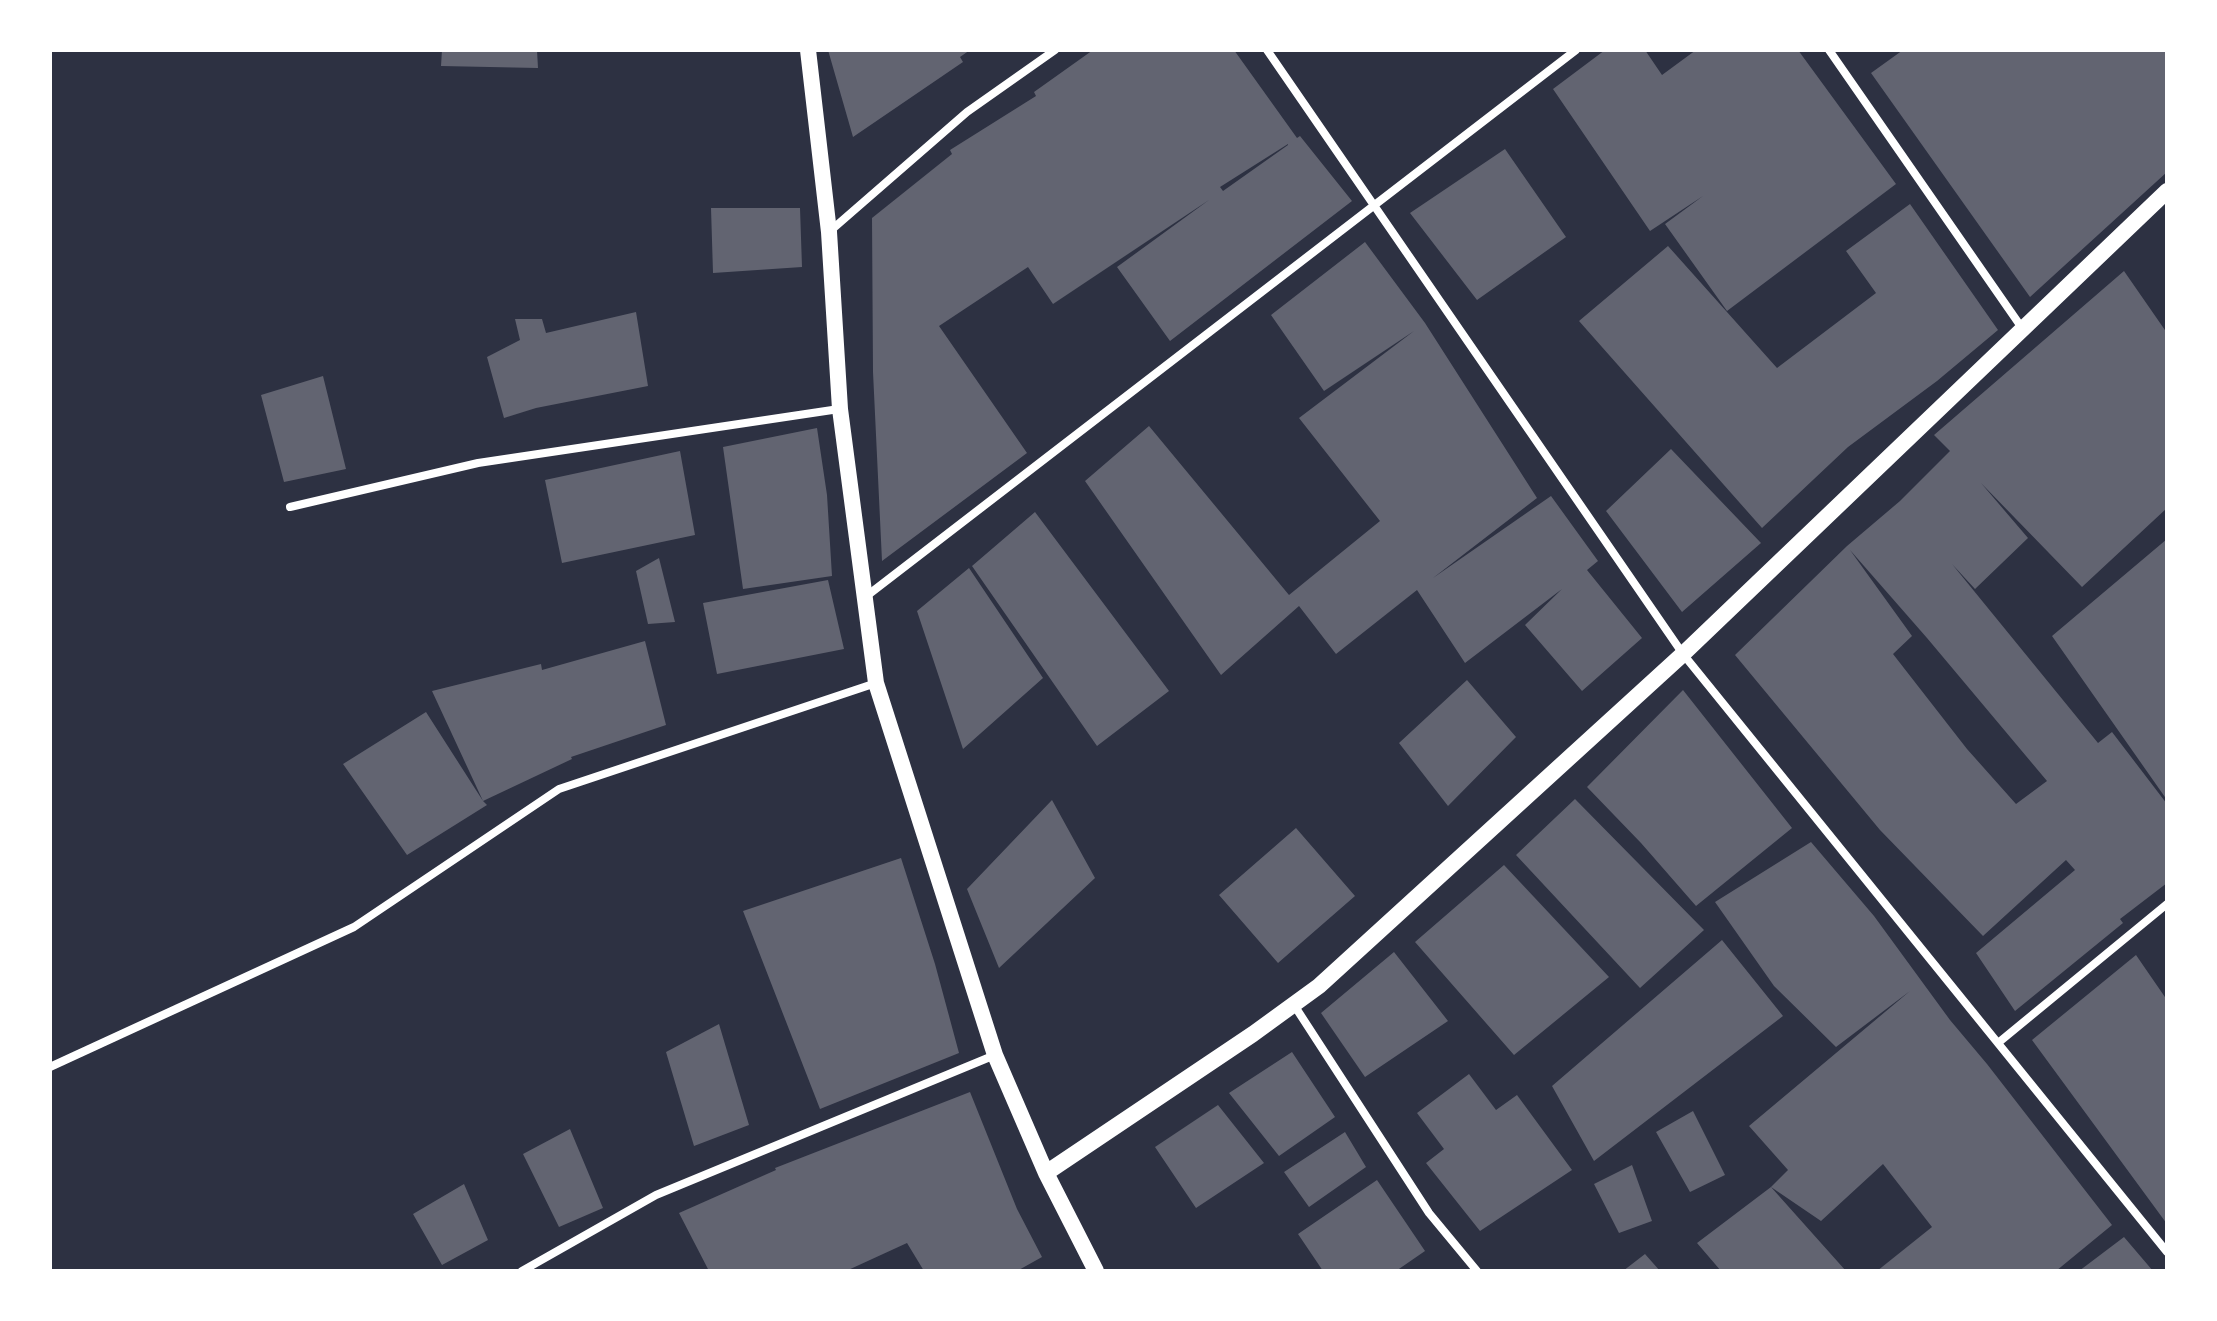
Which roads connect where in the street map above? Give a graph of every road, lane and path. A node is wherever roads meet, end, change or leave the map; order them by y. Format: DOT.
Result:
graph roads {
  1 [pos="808,50"];
  2 [pos="1055,50"];
  3 [pos="1267,50"];
  4 [pos="1576,50"];
  5 [pos="1829,50"];
  6 [pos="2167,191"];
  7 [pos="1374,206"];
  8 [pos="829,232"];
  9 [pos="2022,328"];
  10 [pos="840,409"];
  11 [pos="290,507"];
  12 [pos="863,598"];
  13 [pos="1683,654"];
  14 [pos="876,683"];
  15 [pos="2167,904"];
  16 [pos="1294,1004"];
  17 [pos="1998,1043"];
  18 [pos="995,1055"];
  19 [pos="50,1067"];
  20 [pos="1046,1173"];
  21 [pos="2167,1252"];
  22 [pos="522,1271"];
  23 [pos="1096,1271"];
  24 [pos="1477,1271"];
  1 -- 8 [label="main road"];
  2 -- 8 [label="street"];
  3 -- 7 [label="street"];
  4 -- 7 [label="street"];
  5 -- 9 [label="street"];
  6 -- 9 [label="main road"];
  7 -- 12 [label="street"];
  7 -- 13 [label="street"];
  8 -- 10 [label="main road"];
  9 -- 13 [label="main road"];
  10 -- 11 [label="street"];
  10 -- 12 [label="main road"];
  12 -- 14 [label="main road"];
  13 -- 16 [label="main road"];
  13 -- 17 [label="street"];
  14 -- 18 [label="main road"];
  14 -- 19 [label="street"];
  15 -- 17 [label="street"];
  16 -- 20 [label="main road"];
  16 -- 24 [label="street"];
  17 -- 21 [label="street"];
  18 -- 20 [label="main road"];
  18 -- 22 [label="street"];
  20 -- 23 [label="main road"];
}
